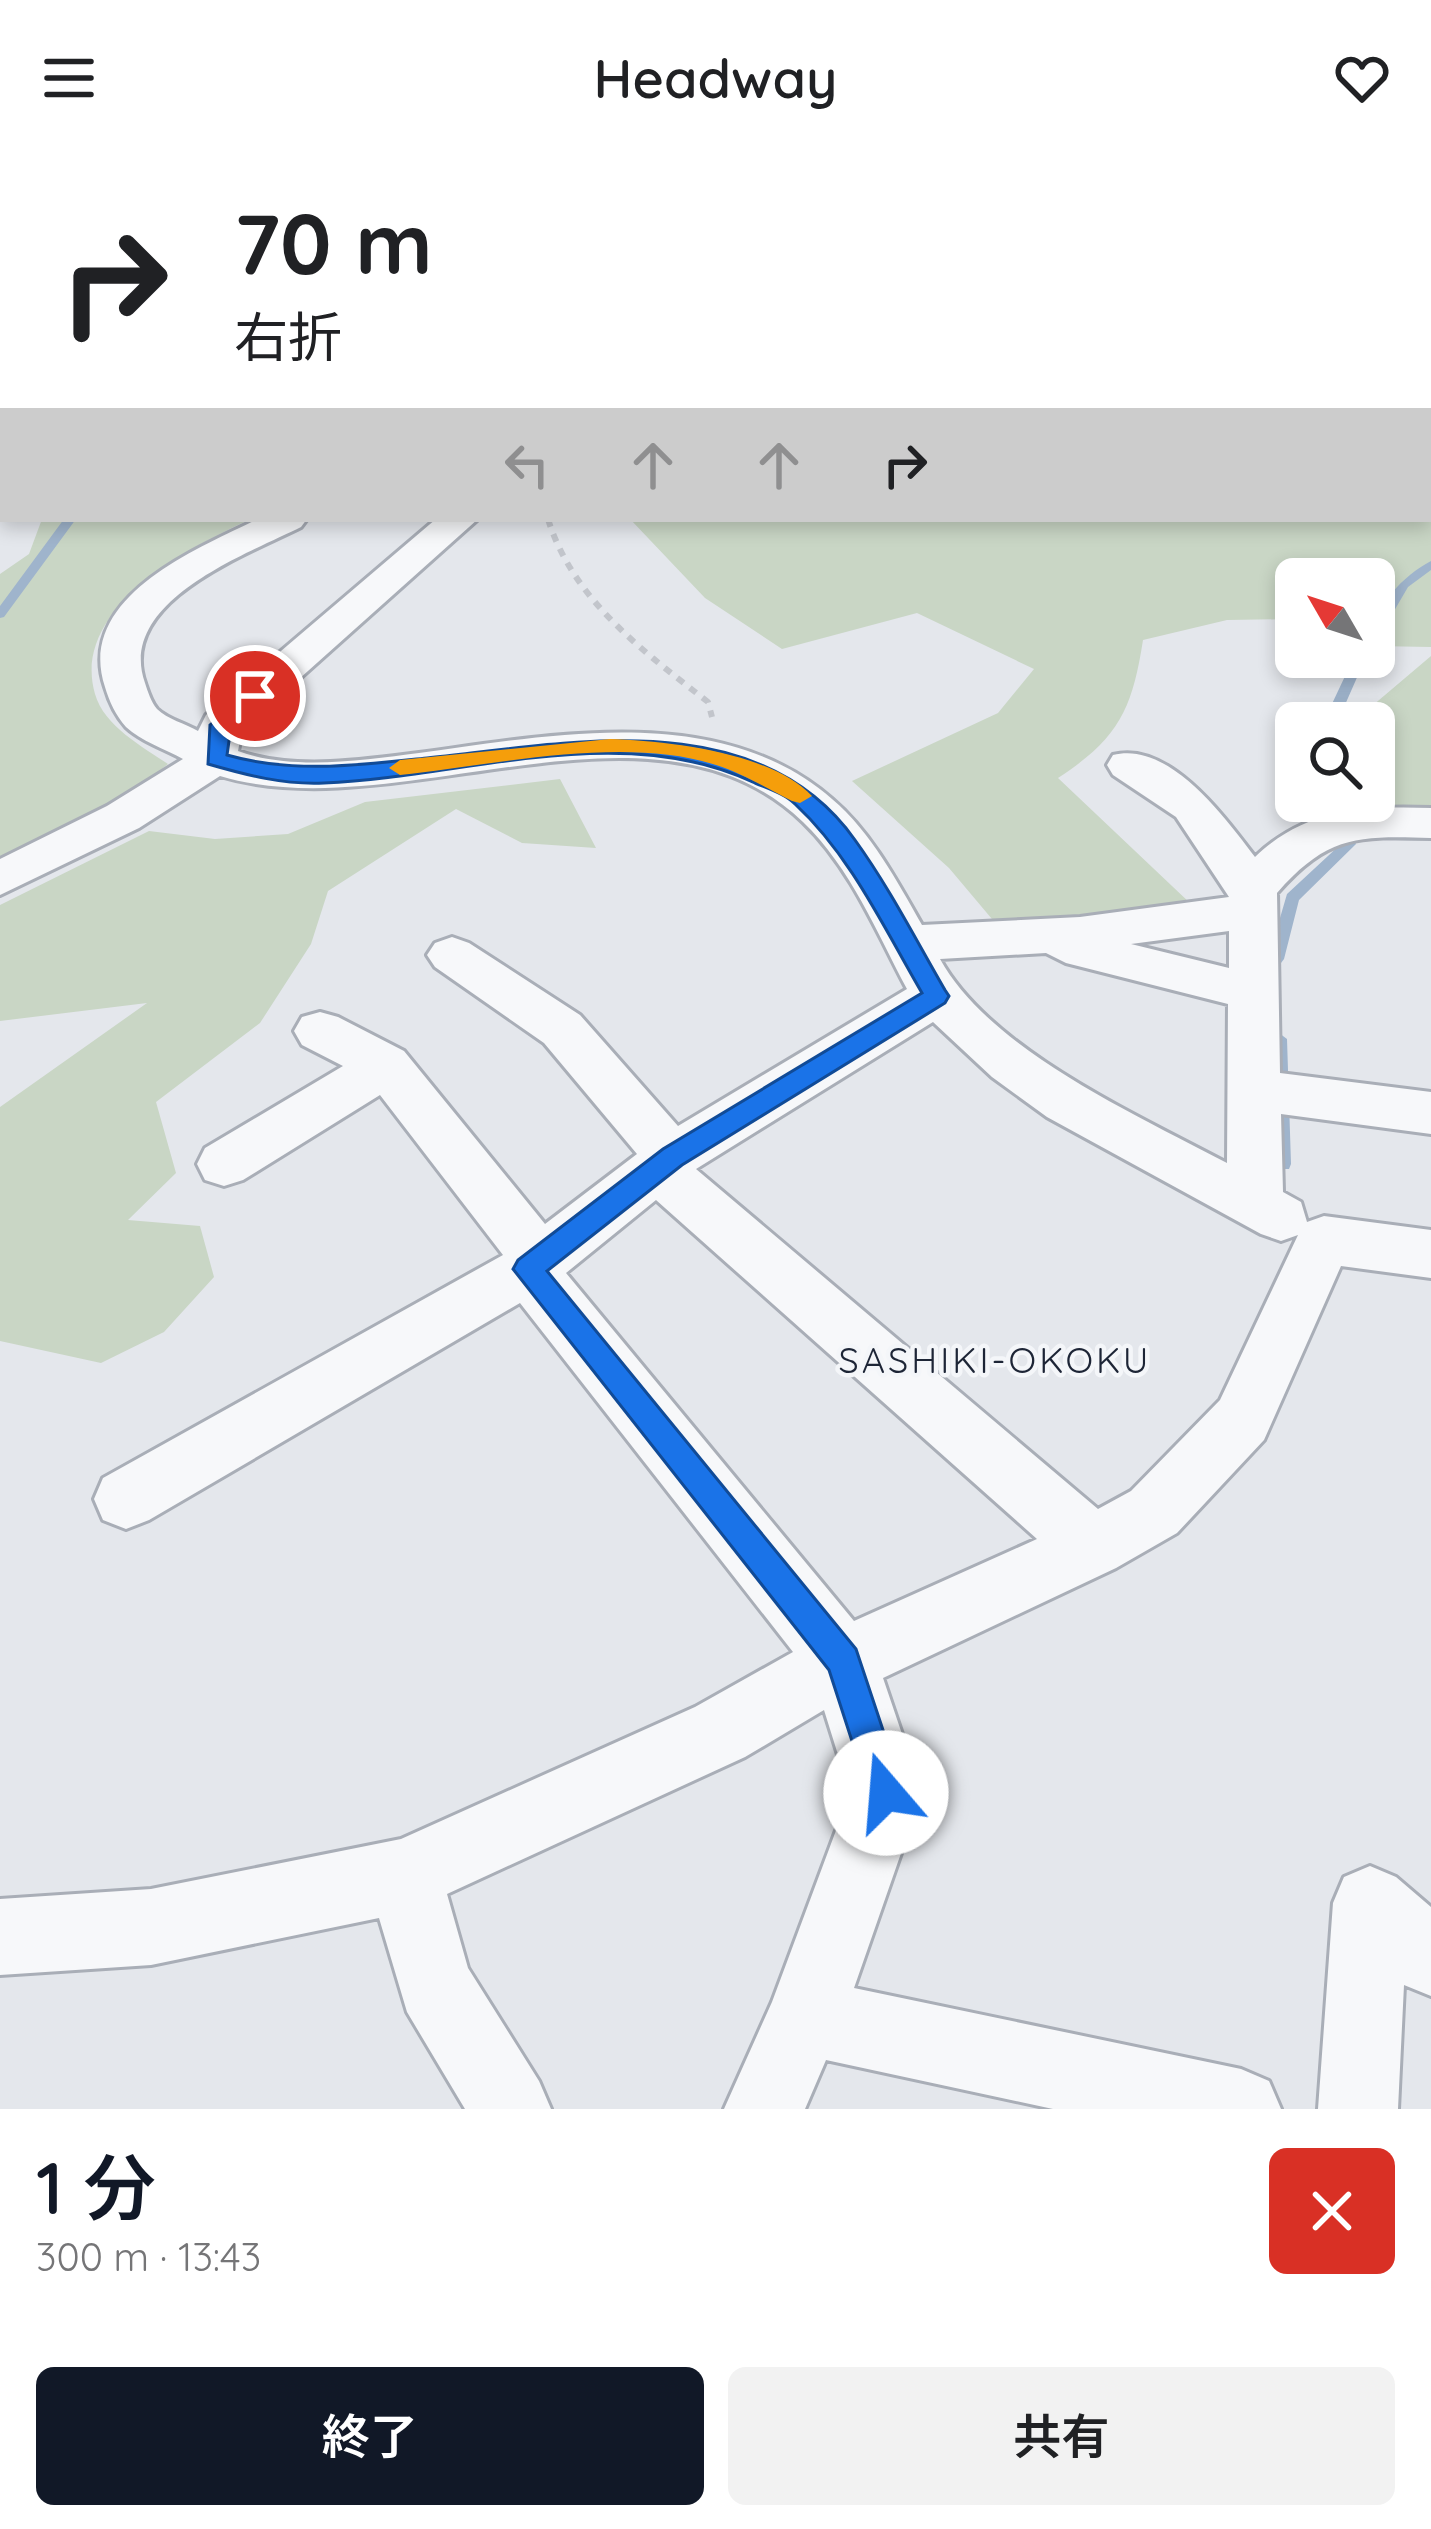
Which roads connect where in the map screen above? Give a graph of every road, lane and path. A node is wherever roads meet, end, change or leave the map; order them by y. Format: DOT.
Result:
graph roads {
  1 [pos="282,522"];
  2 [pos="456,522"];
  3 [pos="549,522"];
  4 [pos="215,759"];
  5 [pos="723,759"];
  6 [pos="1129,765"];
  7 [pos="1431,823"];
  8 [pos="0,879"];
  9 [pos="1252,900"];
  10 [pos="1029,936"];
  11 [pos="905,943"];
  12 [pos="452,955"];
  13 [pos="1252,992"];
  14 [pos="936,996"];
  15 [pos="320,1031"];
  16 [pos="386,1066"];
  17 [pos="1258,1090"];
  18 [pos="1431,1113"];
  19 [pos="665,1163"];
  20 [pos="224,1164"];
  21 [pos="1256,1205"];
  22 [pos="1324,1240"];
  23 [pos="1431,1254"];
  24 [pos="534,1264"];
  25 [pos="126,1499"];
  26 [pos="1093,1546"];
  27 [pos="844,1661"];
  28 [pos="405,1875"];
  29 [pos="0,1937"];
  30 [pos="1431,1958"];
  31 [pos="805,2017"];
  32 [pos="511,2109"];
  33 [pos="764,2109"];
  34 [pos="1241,2109"];
  35 [pos="1358,2109"];
  1 -- 4 [label="street"];
  2 -- 4 [label="street"];
  3 -- 5 [label="path"];
  4 -- 5 [label="street"];
  4 -- 8 [label="street"];
  5 -- 11 [label="street"];
  6 -- 9 [label="street"];
  7 -- 9 [label="street"];
  9 -- 10 [label="street"];
  9 -- 13 [label="street"];
  10 -- 11 [label="street"];
  10 -- 13 [label="street"];
  11 -- 14 [label="street"];
  12 -- 19 [label="street"];
  13 -- 17 [label="street"];
  14 -- 19 [label="street"];
  14 -- 21 [label="street"];
  15 -- 16 [label="street"];
  16 -- 20 [label="street"];
  16 -- 24 [label="street"];
  17 -- 18 [label="street"];
  17 -- 21 [label="street"];
  19 -- 24 [label="street"];
  19 -- 26 [label="street"];
  21 -- 22 [label="street"];
  22 -- 23 [label="street"];
  22 -- 26 [label="street"];
  24 -- 25 [label="street"];
  24 -- 27 [label="street"];
  26 -- 27 [label="street"];
  27 -- 28 [label="street"];
  27 -- 31 [label="street"];
  28 -- 29 [label="street"];
  28 -- 32 [label="street"];
  30 -- 35 [label="street"];
  31 -- 33 [label="street"];
  31 -- 34 [label="street"];
}
